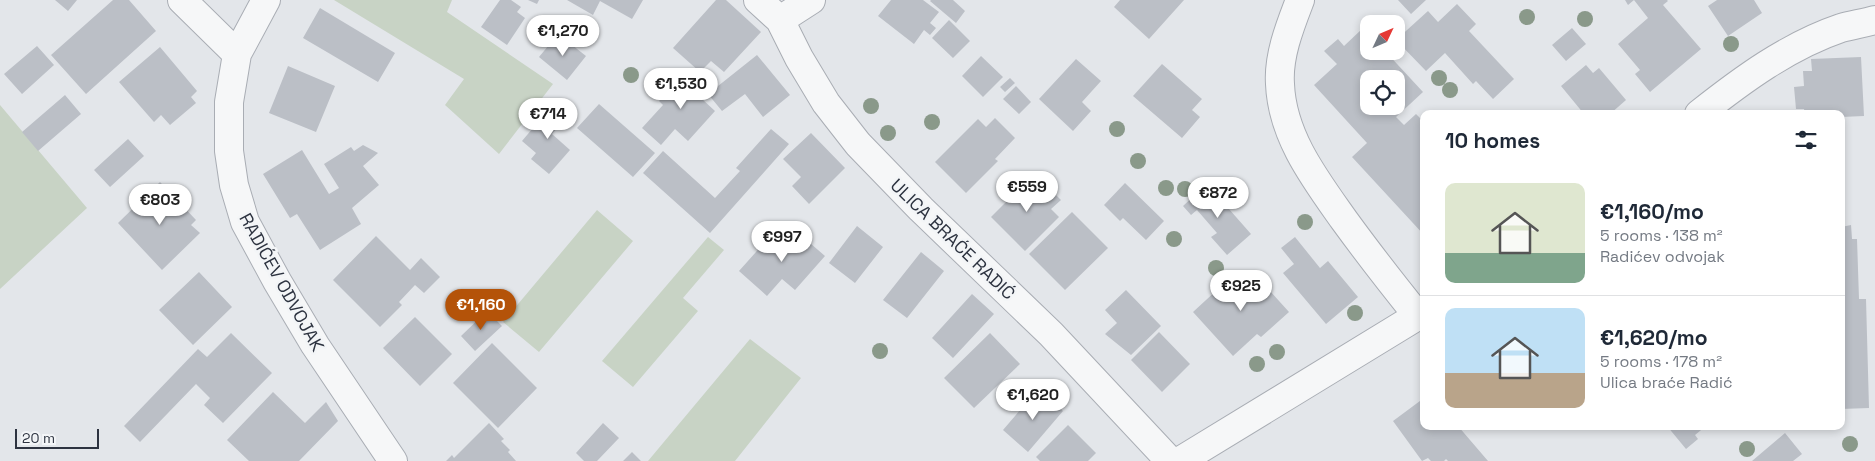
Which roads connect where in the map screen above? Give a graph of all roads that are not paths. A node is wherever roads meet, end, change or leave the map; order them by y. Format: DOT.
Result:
graph roads {
  1 [pos="182,0"];
  2 [pos="266,0"];
  3 [pos="758,0"];
  4 [pos="811,0"];
  5 [pos="1300,0"];
  6 [pos="780,20"];
  7 [pos="1875,20"];
  8 [pos="236,54"];
  9 [pos="1704,110"];
  10 [pos="1420,313"];
  11 [pos="1420,315"];
  12 [pos="393,461"];
  13 [pos="1170,461"];
  14 [pos="1180,461"];
  1 -- 8 [label="street"];
  2 -- 8 [label="street, RADIĆEV ODVOJAK"];
  3 -- 6 [label="street, ULICA BRAĆE RADIĆ"];
  4 -- 6 [label="street"];
  5 -- 10 [label="street"];
  6 -- 13 [label="street, ULICA BRAĆE RADIĆ"];
  7 -- 9 [label="street"];
  8 -- 12 [label="street, RADIĆEV ODVOJAK"];
  11 -- 14 [label="street"];
}
